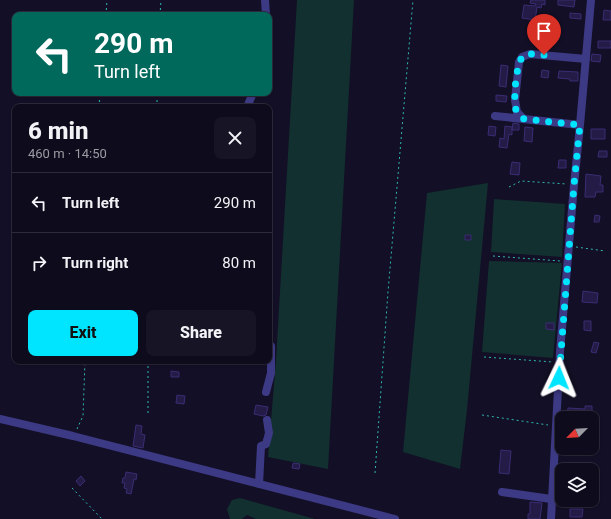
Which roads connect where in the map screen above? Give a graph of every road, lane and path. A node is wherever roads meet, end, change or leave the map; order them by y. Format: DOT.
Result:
graph roads {
  1 [pos="106,0"];
  2 [pos="161,0"];
  3 [pos="266,0"];
  4 [pos="413,0"];
  5 [pos="591,0"];
  6 [pos="106,12"];
  7 [pos="160,12"];
  8 [pos="266,12"];
  9 [pos="586,59"];
  10 [pos="495,116"];
  11 [pos="524,119"];
  12 [pos="580,125"];
  13 [pos="574,185"];
  14 [pos="509,186"];
  15 [pos="569,246"];
  16 [pos="605,251"];
  17 [pos="493,256"];
  18 [pos="568,261"];
  19 [pos="484,357"];
  20 [pos="560,362"];
  21 [pos="85,364"];
  22 [pos="148,364"];
  23 [pos="271,364"];
  24 [pos="266,392"];
  25 [pos="558,411"];
  26 [pos="148,414"];
  27 [pos="482,415"];
  28 [pos="0,419"];
  29 [pos="267,420"];
  30 [pos="555,426"];
  31 [pos="73,436"];
  32 [pos="555,450"];
  33 [pos="375,473"];
  34 [pos="259,484"];
  35 [pos="72,488"];
  36 [pos="502,492"];
  37 [pos="551,499"];
  38 [pos="102,519"];
  39 [pos="395,519"];
  40 [pos="551,519"];
  1 -- 6 [label="path"];
  2 -- 7 [label="path"];
  3 -- 8 [label="street"];
  4 -- 33 [label="path"];
  5 -- 9 [label="street"];
  9 -- 11 [label="street"];
  9 -- 12 [label="street"];
  10 -- 11 [label="street"];
  11 -- 12 [label="street"];
  12 -- 13 [label="street"];
  13 -- 14 [label="path"];
  13 -- 15 [label="street"];
  15 -- 16 [label="path"];
  15 -- 18 [label="street"];
  17 -- 18 [label="path"];
  18 -- 20 [label="street"];
  19 -- 20 [label="path"];
  20 -- 25 [label="street"];
  21 -- 31 [label="path"];
  22 -- 26 [label="path"];
  23 -- 24 [label="street"];
  27 -- 30 [label="path"];
  28 -- 31 [label="street"];
  29 -- 34 [label="street"];
  31 -- 34 [label="street"];
  32 -- 37 [label="street"];
  34 -- 39 [label="street"];
  35 -- 38 [label="path"];
  36 -- 37 [label="street"];
  37 -- 40 [label="street"];
}
